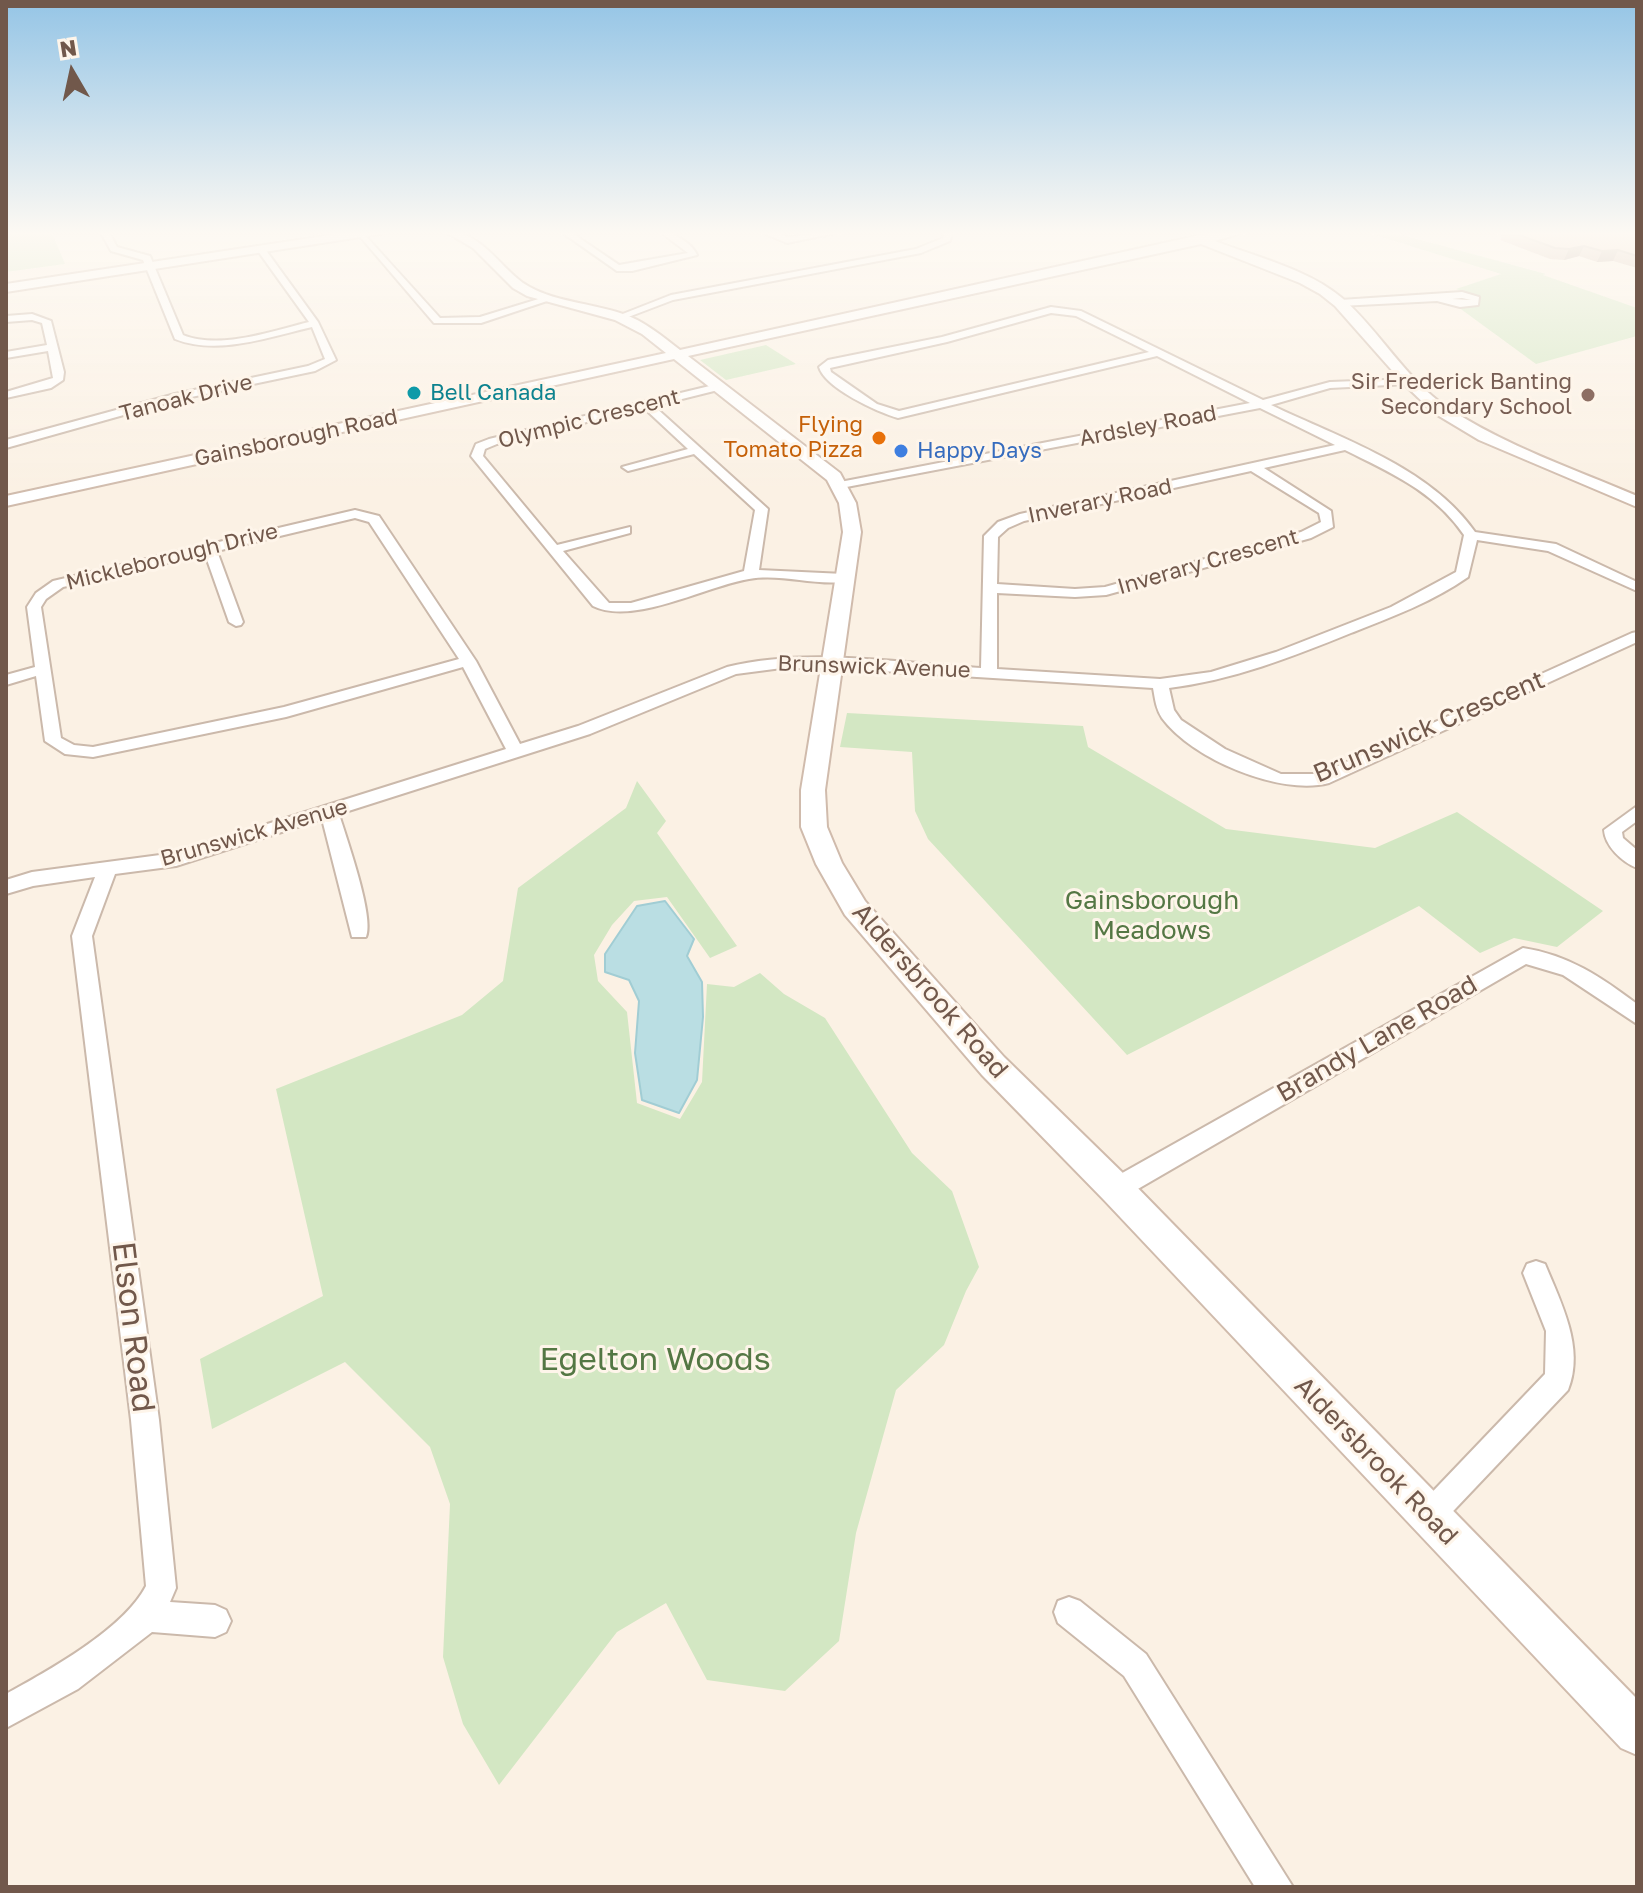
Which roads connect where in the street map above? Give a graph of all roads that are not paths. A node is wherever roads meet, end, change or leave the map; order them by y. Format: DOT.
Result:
graph roads {
  1 [pos="43,319"];
  2 [pos="172,319"];
  3 [pos="310,319"];
  4 [pos="436,319"];
  5 [pos="483,319"];
  6 [pos="625,319"];
  7 [pos="838,319"];
  8 [pos="1017,319"];
  9 [pos="1091,319"];
  10 [pos="1354,319"];
  11 [pos="313,324"];
  12 [pos="52,347"];
  13 [pos="1158,353"];
  14 [pos="6,355"];
  15 [pos="675,355"];
  16 [pos="1409,381"];
  17 [pos="718,387"];
  18 [pos="6,395"];
  19 [pos="1261,404"];
  20 [pos="647,405"];
  21 [pos="6,444"];
  22 [pos="1347,446"];
  23 [pos="697,450"];
  24 [pos="628,467"];
  25 [pos="1254,467"];
  26 [pos="840,486"];
  27 [pos="6,501"];
  28 [pos="1637,502"];
  29 [pos="625,530"];
  30 [pos="1471,535"];
  31 [pos="209,547"];
  32 [pos="556,549"];
  33 [pos="751,574"];
  34 [pos="844,578"];
  35 [pos="1637,587"];
  36 [pos="988,588"];
  37 [pos="236,622"];
  38 [pos="1637,636"];
  39 [pos="468,661"];
  40 [pos="833,663"];
  41 [pos="42,670"];
  42 [pos="989,672"];
  43 [pos="6,680"];
  44 [pos="1160,684"];
  45 [pos="516,752"];
  46 [pos="329,811"];
  47 [pos="1637,812"];
  48 [pos="1637,861"];
  49 [pos="107,870"];
  50 [pos="6,887"];
  51 [pos="359,932"];
  52 [pos="1637,1016"];
  53 [pos="1116,1189"];
  54 [pos="1536,1273"];
  55 [pos="1428,1517"];
  56 [pos="1069,1612"];
  57 [pos="147,1616"];
  58 [pos="215,1621"];
  59 [pos="6,1712"];
  60 [pos="1637,1732"];
  61 [pos="1275,1887"];
  1 -- 12 [label="street"];
  2 -- 11 [label="street"];
  3 -- 11 [label="street, Tanoak Drive"];
  4 -- 5 [label="street"];
  6 -- 15 [label="street, Aldersbrook Road"];
  7 -- 15 [label="street, Gainsborough Road"];
  8 -- 13 [label="street"];
  9 -- 13 [label="street"];
  10 -- 16 [label="street"];
  11 -- 21 [label="street, Tanoak Drive"];
  12 -- 14 [label="street"];
  12 -- 18 [label="street"];
  13 -- 19 [label="street"];
  15 -- 17 [label="street, Aldersbrook Road"];
  15 -- 27 [label="street, Gainsborough Road"];
  16 -- 19 [label="street, Ardsley Road"];
  16 -- 28 [label="street"];
  17 -- 20 [label="street, Olympic Crescent"];
  17 -- 26 [label="street, Aldersbrook Road"];
  19 -- 22 [label="street"];
  19 -- 26 [label="street, Ardsley Road"];
  20 -- 23 [label="street"];
  20 -- 32 [label="street, Olympic Crescent"];
  22 -- 25 [label="street, Inverary Road"];
  22 -- 30 [label="street"];
  23 -- 24 [label="street"];
  23 -- 33 [label="street"];
  25 -- 36 [label="street, Inverary Road"];
  25 -- 36 [label="street, Inverary Crescent"];
  26 -- 34 [label="street, Aldersbrook Road"];
  29 -- 32 [label="street"];
  30 -- 35 [label="street"];
  30 -- 44 [label="street, Brunswick Avenue"];
  31 -- 37 [label="street"];
  31 -- 39 [label="street, Mickleborough Drive"];
  31 -- 41 [label="street, Mickleborough Drive"];
  32 -- 33 [label="street, Olympic Crescent"];
  33 -- 34 [label="street, Olympic Crescent"];
  34 -- 40 [label="street, Aldersbrook Road"];
  36 -- 42 [label="street, Inverary Road"];
  38 -- 44 [label="street, Brunswick Crescent"];
  39 -- 41 [label="street, Mickleborough Drive"];
  39 -- 45 [label="street, Mickleborough Drive"];
  40 -- 42 [label="street, Brunswick Avenue"];
  40 -- 45 [label="street, Brunswick Avenue"];
  40 -- 53 [label="street, Aldersbrook Road"];
  41 -- 43 [label="street"];
  42 -- 44 [label="street, Brunswick Avenue"];
  45 -- 46 [label="street, Brunswick Avenue"];
  46 -- 49 [label="street, Brunswick Avenue"];
  46 -- 51 [label="street"];
  47 -- 48 [label="street"];
  49 -- 50 [label="street, Brunswick Avenue"];
  49 -- 57 [label="street, Elson Road"];
  52 -- 53 [label="street, Brandy Lane Road"];
  53 -- 55 [label="street, Aldersbrook Road"];
  54 -- 55 [label="street"];
  55 -- 60 [label="street, Aldersbrook Road"];
  56 -- 61 [label="street"];
  57 -- 58 [label="street"];
  57 -- 59 [label="street"];
}
